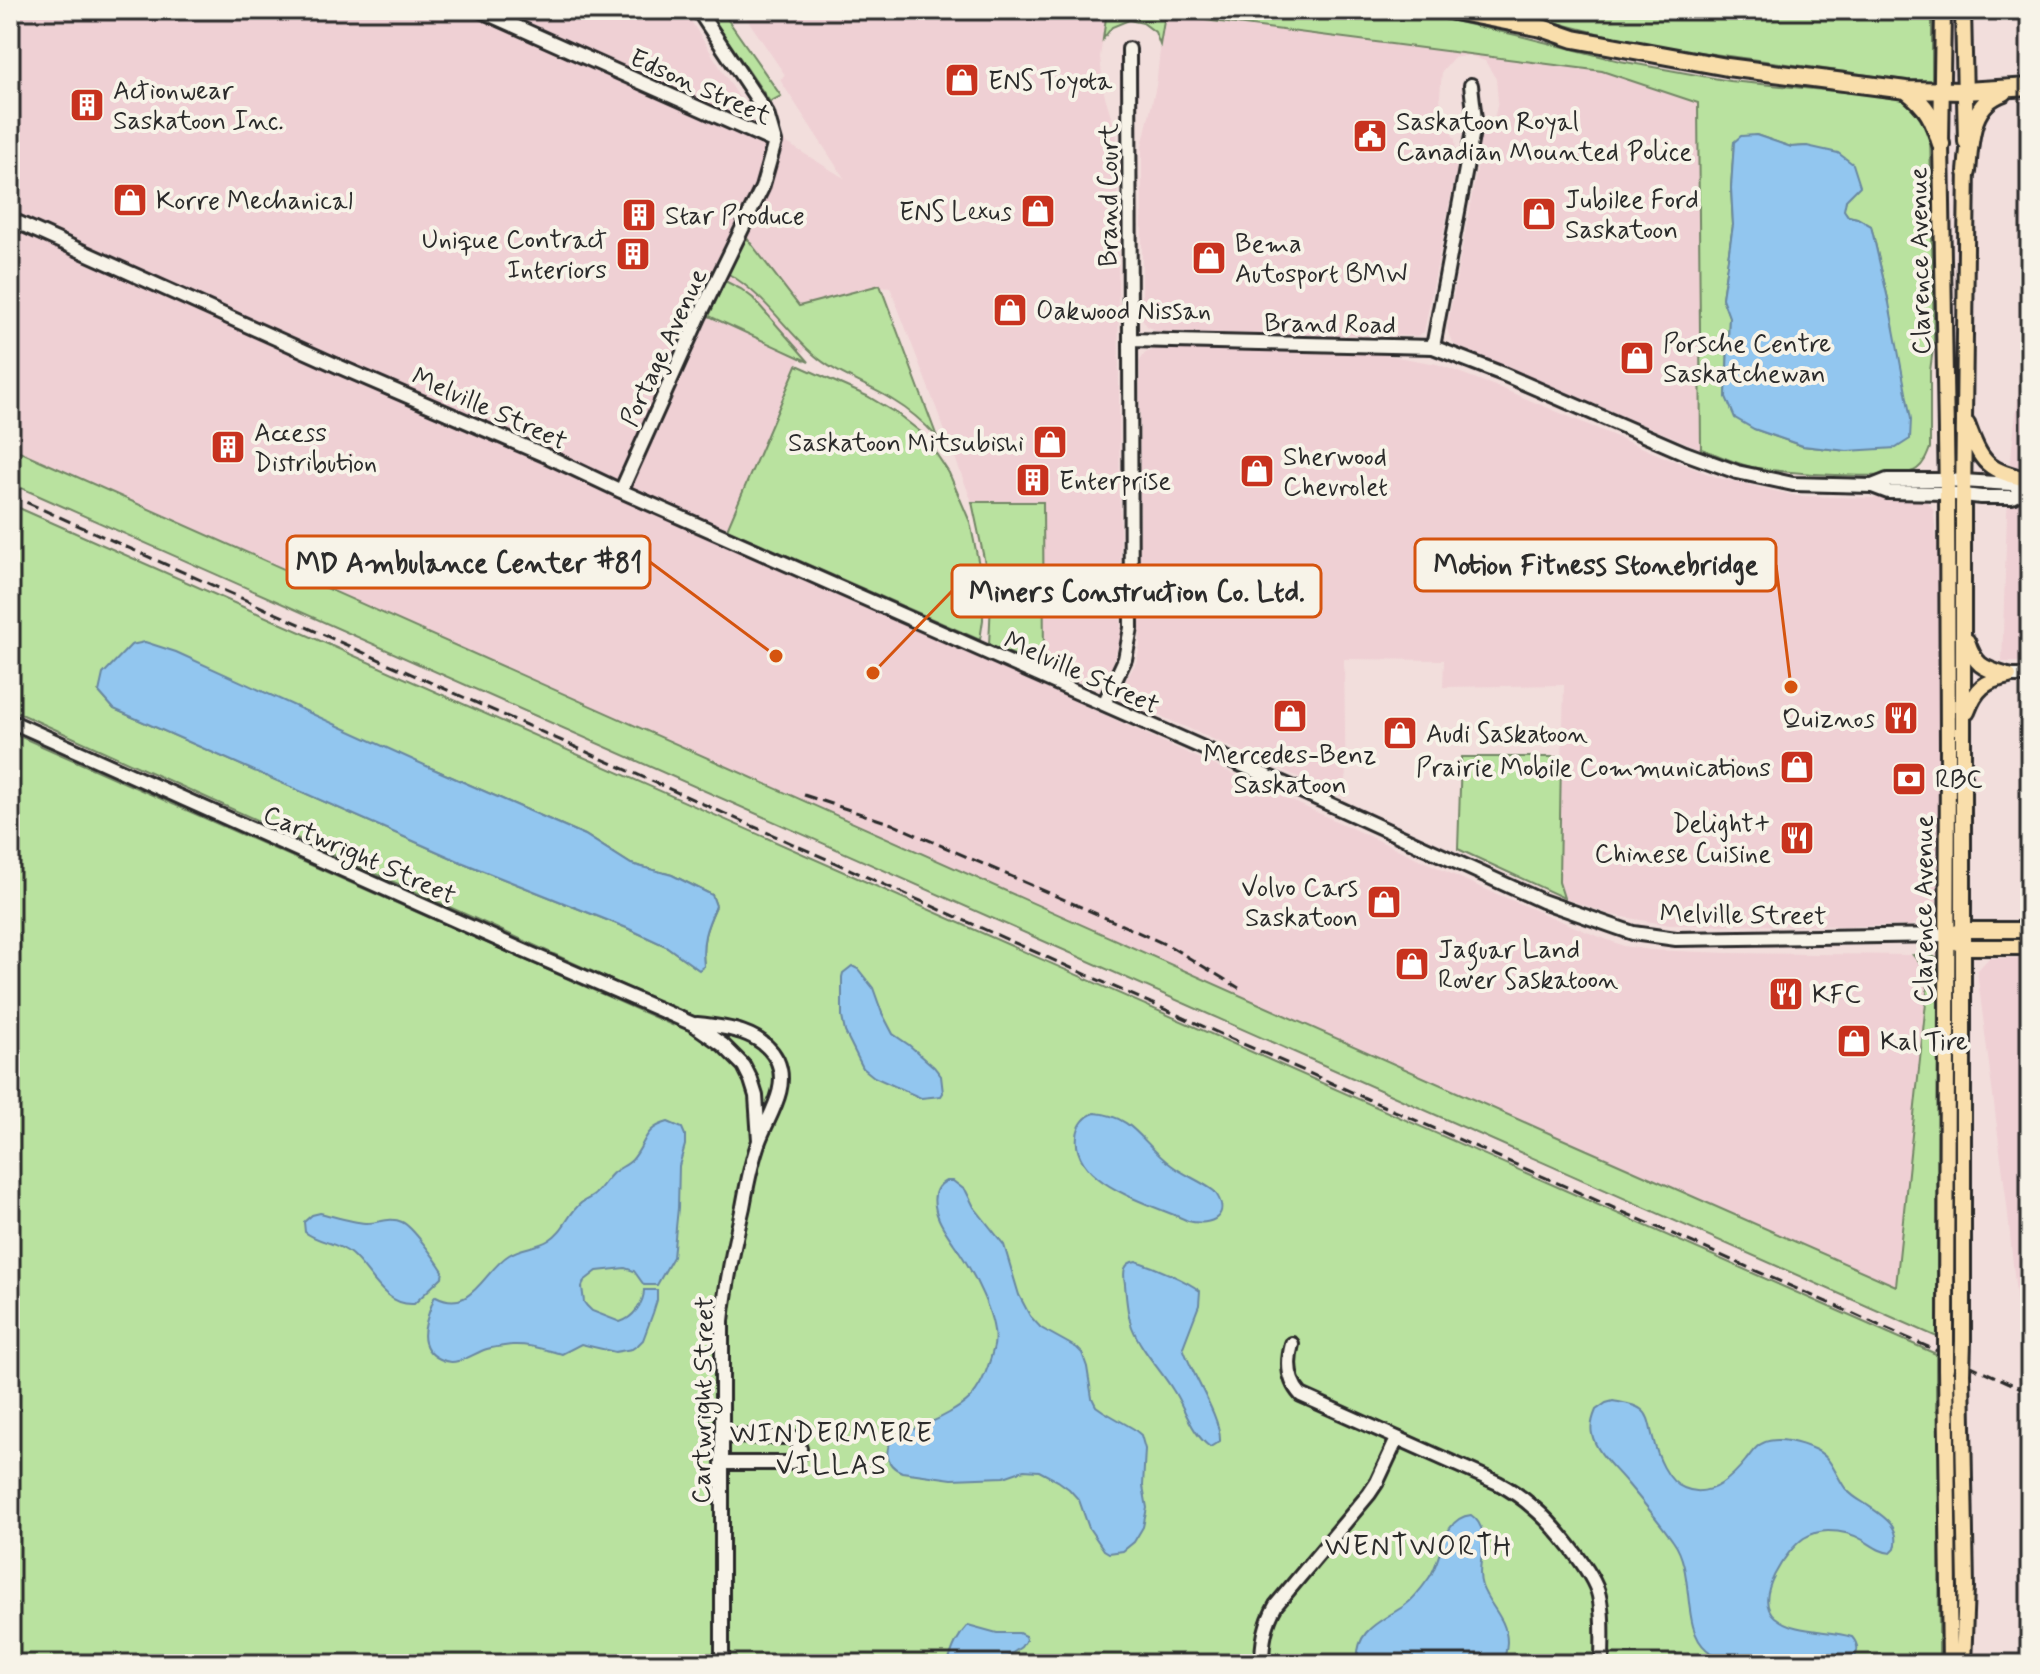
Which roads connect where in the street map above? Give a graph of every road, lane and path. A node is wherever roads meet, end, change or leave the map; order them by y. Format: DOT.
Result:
graph roads {
  1 [pos="479,10"];
  2 [pos="698,10"];
  3 [pos="1449,10"];
  4 [pos="1943,10"];
  5 [pos="1963,10"];
  6 [pos="1129,49"];
  7 [pos="1471,85"];
  8 [pos="2023,88"];
  9 [pos="1906,90"];
  10 [pos="1943,90"];
  11 [pos="1965,91"];
  12 [pos="775,142"];
  13 [pos="1941,144"];
  14 [pos="1967,172"];
  15 [pos="10,219"];
  16 [pos="1130,340"];
  17 [pos="1433,347"];
  18 [pos="1964,414"];
  19 [pos="1947,486"];
  20 [pos="2029,486"];
  21 [pos="1964,488"];
  22 [pos="621,491"];
  23 [pos="1963,632"];
  24 [pos="2009,676"];
  25 [pos="2030,676"];
  26 [pos="1104,704"];
  27 [pos="10,721"];
  28 [pos="1963,724"];
  29 [pos="1964,930"];
  30 [pos="2030,930"];
  31 [pos="1947,935"];
  32 [pos="1964,947"];
  33 [pos="2030,947"];
  34 [pos="693,1024"];
  35 [pos="759,1140"];
  36 [pos="1292,1344"];
  37 [pos="722,1436"];
  38 [pos="1397,1439"];
  39 [pos="722,1463"];
  40 [pos="722,1664"];
  41 [pos="1262,1664"];
  42 [pos="1602,1664"];
  43 [pos="1950,1664"];
  44 [pos="1963,1664"];
  1 -- 12 [label="street, Edson Street"];
  2 -- 12 [label="street"];
  3 -- 9 [label="highway"];
  4 -- 10 [label="main road, Clarence Avenue"];
  5 -- 11 [label="main road, Clarence Avenue"];
  6 -- 16 [label="street, Brand Court"];
  7 -- 17 [label="street"];
  8 -- 11 [label="highway"];
  8 -- 14 [label="highway"];
  9 -- 10 [label="highway"];
  9 -- 13 [label="highway"];
  10 -- 11 [label="highway"];
  10 -- 13 [label="main road, Clarence Avenue"];
  11 -- 14 [label="main road, Clarence Avenue"];
  12 -- 22 [label="street, Portage Avenue"];
  13 -- 19 [label="main road, Clarence Avenue"];
  14 -- 18 [label="main road, Clarence Avenue"];
  15 -- 22 [label="street, Melville Street"];
  16 -- 17 [label="street, Brand Road"];
  16 -- 26 [label="street"];
  17 -- 19 [label="street, Brand Road"];
  18 -- 20 [label="main road"];
  18 -- 21 [label="main road, Clarence Avenue"];
  19 -- 21 [label="street, Brand Road"];
  19 -- 31 [label="main road, Clarence Avenue"];
  20 -- 21 [label="street, Brand Road"];
  21 -- 23 [label="main road, Clarence Avenue"];
  22 -- 26 [label="street, Melville Street"];
  23 -- 24 [label="main road"];
  23 -- 28 [label="main road, Clarence Avenue"];
  24 -- 25 [label="street"];
  24 -- 28 [label="main road"];
  26 -- 31 [label="street, Melville Street"];
  27 -- 34 [label="street, Cartwright Street"];
  28 -- 29 [label="main road, Clarence Avenue"];
  29 -- 30 [label="main road"];
  29 -- 31 [label="main road"];
  29 -- 32 [label="main road, Clarence Avenue"];
  31 -- 32 [label="main road"];
  31 -- 43 [label="main road, Clarence Avenue, bridge"];
  32 -- 33 [label="main road"];
  32 -- 44 [label="main road, Clarence Avenue, bridge"];
  34 -- 35 [label="street, Cartwright Street"];
  34 -- 35 [label="street, Cartwright Street"];
  35 -- 37 [label="street, Cartwright Street"];
  36 -- 38 [label="street"];
  37 -- 39 [label="street, Cartwright Street"];
  37 -- 39 [label="street"];
  38 -- 41 [label="street"];
  38 -- 42 [label="street"];
  39 -- 40 [label="street, Cartwright Street"];
}
